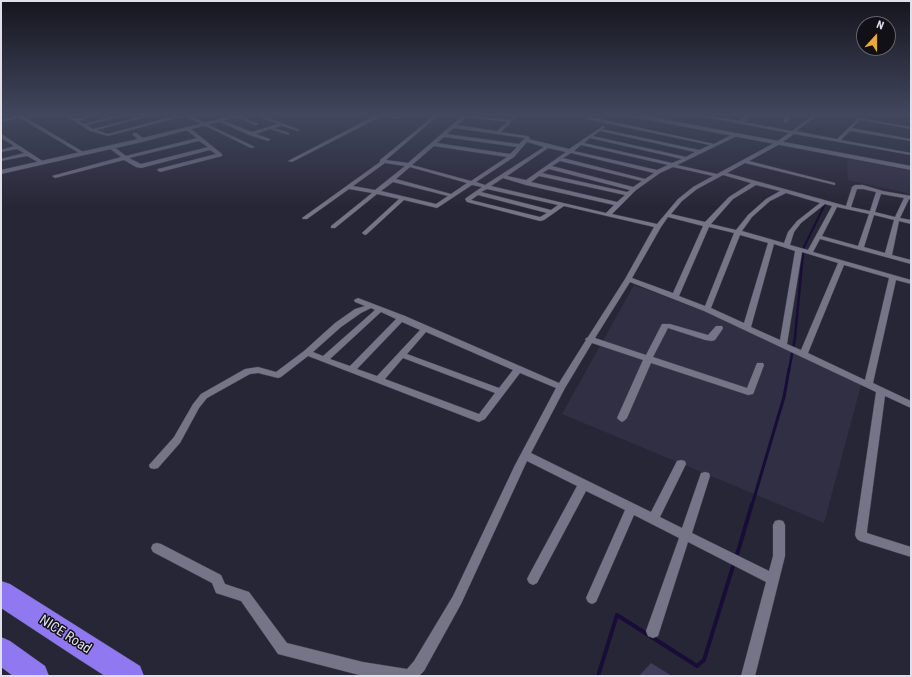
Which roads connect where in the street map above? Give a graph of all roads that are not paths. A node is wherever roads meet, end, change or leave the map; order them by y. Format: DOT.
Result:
graph roads {
  1 [pos="71,146"];
  2 [pos="117,146"];
  3 [pos="174,146"];
  4 [pos="208,146"];
  5 [pos="250,146"];
  6 [pos="320,146"];
  7 [pos="400,146"];
  8 [pos="431,146"];
  9 [pos="443,146"];
  10 [pos="520,146"];
  11 [pos="546,146"];
  12 [pos="579,146"];
  13 [pos="588,146"];
  14 [pos="629,146"];
  15 [pos="671,146"];
  16 [pos="713,146"];
  17 [pos="773,146"];
  18 [pos="792,146"];
  19 [pos="867,146"];
  20 [pos="17,147"];
  21 [pos="111,147"];
  22 [pos="253,147"];
  23 [pos="551,147"];
  24 [pos="211,148"];
  25 [pos="1,150"];
  26 [pos="571,151"];
  27 [pos="700,152"];
  28 [pos="83,153"];
  29 [pos="28,154"];
  30 [pos="911,154"];
  31 [pos="512,156"];
  32 [pos="125,158"];
  33 [pos="686,158"];
  34 [pos="559,159"];
  35 [pos="1,160"];
  36 [pos="290,161"];
  37 [pos="744,161"];
  38 [pos="42,162"];
  39 [pos="383,162"];
  40 [pos="408,165"];
  41 [pos="672,165"];
  42 [pos="548,167"];
  43 [pos="911,168"];
  44 [pos="160,170"];
  45 [pos="1,172"];
  46 [pos="658,172"];
  47 [pos="538,174"];
  48 [pos="719,174"];
  49 [pos="55,176"];
  50 [pos="501,176"];
  51 [pos="392,180"];
  52 [pos="646,180"];
  53 [pos="526,182"];
  54 [pos="473,183"];
  55 [pos="755,183"];
  56 [pos="833,184"];
  57 [pos="486,186"];
  58 [pos="349,188"];
  59 [pos="634,189"];
  60 [pos="784,191"];
  61 [pos="880,192"];
  62 [pos="374,193"];
  63 [pos="477,193"];
  64 [pos="628,194"];
  65 [pos="453,196"];
  66 [pos="403,198"];
  67 [pos="909,198"];
  68 [pos="824,202"];
  69 [pos="563,204"];
  70 [pos="617,204"];
  71 [pos="835,205"];
  72 [pos="848,208"];
  73 [pos="552,212"];
  74 [pos="873,213"];
  75 [pos="606,215"];
  76 [pos="666,215"];
  77 [pos="305,218"];
  78 [pos="898,219"];
  79 [pos="911,222"];
  80 [pos="707,224"];
  81 [pos="658,226"];
  82 [pos="333,227"];
  83 [pos="738,232"];
  84 [pos="365,233"];
  85 [pos="818,237"];
  86 [pos="771,242"];
  87 [pos="786,246"];
  88 [pos="860,248"];
  89 [pos="799,249"];
  90 [pos="810,252"];
  91 [pos="888,256"];
  92 [pos="842,262"];
  93 [pos="911,262"];
  94 [pos="893,276"];
  95 [pos="628,279"];
  96 [pos="911,282"];
  97 [pos="675,296"];
  98 [pos="358,300"];
  99 [pos="370,306"];
  100 [pos="380,309"];
  101 [pos="707,309"];
  102 [pos="402,318"];
  103 [pos="748,327"];
  104 [pos="718,328"];
  105 [pos="425,329"];
  106 [pos="590,340"];
  107 [pos="783,345"];
  108 [pos="307,353"];
  109 [pos="402,355"];
  110 [pos="803,355"];
  111 [pos="325,359"];
  112 [pos="648,359"];
  113 [pos="760,364"];
  114 [pos="518,368"];
  115 [pos="351,370"];
  116 [pos="379,380"];
  117 [pos="868,385"];
  118 [pos="561,387"];
  119 [pos="881,391"];
  120 [pos="501,392"];
  121 [pos="911,405"];
  122 [pos="622,418"];
  123 [pos="525,455"];
  124 [pos="681,464"];
  125 [pos="154,465"];
  126 [pos="705,476"];
  127 [pos="584,484"];
  128 [pos="631,508"];
  129 [pos="653,519"];
  130 [pos="779,525"];
  131 [pos="684,535"];
  132 [pos="157,548"];
  133 [pos="911,552"];
  134 [pos="533,579"];
  135 [pos="773,579"];
  136 [pos="1,593"];
  137 [pos="592,598"];
  138 [pos="653,631"];
  139 [pos="1,650"];
  140 [pos="35,676"];
  141 [pos="130,676"];
  142 [pos="409,676"];
  143 [pos="748,676"];
  1 -- 28 [label="street"];
  2 -- 21 [label="main road"];
  3 -- 32 [label="street"];
  4 -- 24 [label="street"];
  5 -- 22 [label="street"];
  6 -- 36 [label="street"];
  7 -- 39 [label="street"];
  8 -- 40 [label="street"];
  9 -- 31 [label="street"];
  10 -- 31 [label="street"];
  11 -- 23 [label="street"];
  12 -- 26 [label="street"];
  13 -- 41 [label="street"];
  14 -- 33 [label="street"];
  15 -- 27 [label="street"];
  16 -- 27 [label="street"];
  17 -- 37 [label="street"];
  18 -- 43 [label="main road"];
  19 -- 30 [label="street"];
  20 -- 25 [label="street"];
  20 -- 29 [label="street"];
  21 -- 28 [label="main road"];
  21 -- 32 [label="street"];
  23 -- 26 [label="street"];
  23 -- 50 [label="street"];
  24 -- 32 [label="street"];
  24 -- 44 [label="street"];
  26 -- 34 [label="street"];
  26 -- 46 [label="street"];
  27 -- 33 [label="street"];
  28 -- 38 [label="main road"];
  29 -- 35 [label="street"];
  29 -- 38 [label="street"];
  31 -- 54 [label="street"];
  32 -- 49 [label="street"];
  33 -- 41 [label="street"];
  34 -- 42 [label="street"];
  34 -- 52 [label="street"];
  37 -- 48 [label="street"];
  37 -- 56 [label="street"];
  38 -- 45 [label="main road"];
  39 -- 40 [label="street"];
  39 -- 58 [label="street"];
  40 -- 51 [label="street"];
  40 -- 54 [label="street"];
  41 -- 46 [label="street"];
  41 -- 48 [label="street"];
  42 -- 47 [label="street"];
  42 -- 59 [label="street"];
  46 -- 52 [label="street"];
  47 -- 53 [label="street"];
  47 -- 64 [label="street"];
  48 -- 55 [label="street"];
  48 -- 76 [label="street"];
  50 -- 53 [label="street"];
  50 -- 57 [label="street"];
  51 -- 62 [label="street"];
  51 -- 65 [label="street"];
  52 -- 59 [label="street"];
  53 -- 70 [label="street"];
  54 -- 57 [label="street"];
  54 -- 65 [label="street"];
  55 -- 60 [label="street"];
  55 -- 80 [label="street"];
  57 -- 63 [label="street"];
  57 -- 69 [label="street"];
  58 -- 62 [label="street"];
  58 -- 77 [label="street"];
  59 -- 64 [label="street"];
  60 -- 68 [label="street"];
  60 -- 83 [label="street"];
  61 -- 67 [label="street"];
  61 -- 72 [label="street"];
  61 -- 74 [label="street"];
  62 -- 66 [label="street"];
  62 -- 82 [label="street"];
  63 -- 73 [label="street"];
  63 -- 73 [label="street"];
  64 -- 70 [label="street"];
  65 -- 66 [label="street"];
  66 -- 84 [label="street"];
  67 -- 78 [label="street"];
  68 -- 71 [label="street"];
  68 -- 87 [label="street"];
  69 -- 73 [label="street"];
  69 -- 75 [label="street"];
  70 -- 75 [label="street"];
  71 -- 72 [label="street"];
  71 -- 85 [label="street"];
  72 -- 74 [label="street"];
  74 -- 78 [label="street"];
  74 -- 88 [label="street"];
  75 -- 81 [label="street"];
  76 -- 80 [label="street"];
  76 -- 81 [label="street"];
  78 -- 79 [label="street"];
  78 -- 91 [label="street"];
  80 -- 83 [label="street"];
  80 -- 97 [label="street"];
  81 -- 95 [label="street"];
  83 -- 86 [label="street"];
  83 -- 101 [label="street"];
  85 -- 88 [label="street"];
  85 -- 90 [label="street"];
  86 -- 87 [label="street"];
  86 -- 103 [label="street"];
  87 -- 89 [label="street"];
  88 -- 91 [label="street"];
  89 -- 90 [label="street"];
  89 -- 107 [label="street"];
  90 -- 92 [label="street"];
  91 -- 93 [label="street"];
  92 -- 94 [label="street"];
  92 -- 110 [label="street"];
  94 -- 96 [label="street"];
  94 -- 117 [label="street"];
  95 -- 97 [label="street"];
  95 -- 106 [label="street"];
  97 -- 101 [label="street"];
  98 -- 99 [label="street"];
  99 -- 100 [label="street"];
  99 -- 108 [label="street"];
  100 -- 102 [label="street"];
  100 -- 111 [label="street"];
  101 -- 103 [label="street"];
  102 -- 105 [label="street"];
  102 -- 115 [label="street"];
  103 -- 107 [label="street"];
  104 -- 112 [label="street"];
  105 -- 109 [label="street"];
  105 -- 114 [label="street"];
  106 -- 112 [label="street"];
  106 -- 118 [label="street"];
  107 -- 110 [label="street"];
  108 -- 111 [label="street"];
  108 -- 125 [label="street"];
  109 -- 116 [label="street"];
  109 -- 120 [label="street"];
  110 -- 117 [label="street"];
  111 -- 115 [label="street"];
  112 -- 113 [label="street"];
  112 -- 122 [label="street"];
  114 -- 118 [label="street"];
  114 -- 120 [label="street"];
  115 -- 116 [label="street"];
  116 -- 120 [label="street"];
  117 -- 119 [label="street"];
  118 -- 123 [label="street"];
  119 -- 121 [label="street"];
  119 -- 133 [label="street"];
  123 -- 127 [label="street"];
  123 -- 142 [label="street"];
  124 -- 129 [label="street"];
  126 -- 131 [label="street"];
  127 -- 128 [label="street"];
  127 -- 134 [label="street"];
  128 -- 129 [label="street"];
  128 -- 137 [label="street"];
  129 -- 131 [label="street"];
  130 -- 135 [label="street"];
  131 -- 135 [label="street"];
  131 -- 138 [label="street"];
  132 -- 142 [label="street"];
  135 -- 143 [label="street"];
  136 -- 141 [label="highway, NICE Road"];
  139 -- 140 [label="highway"];
}
